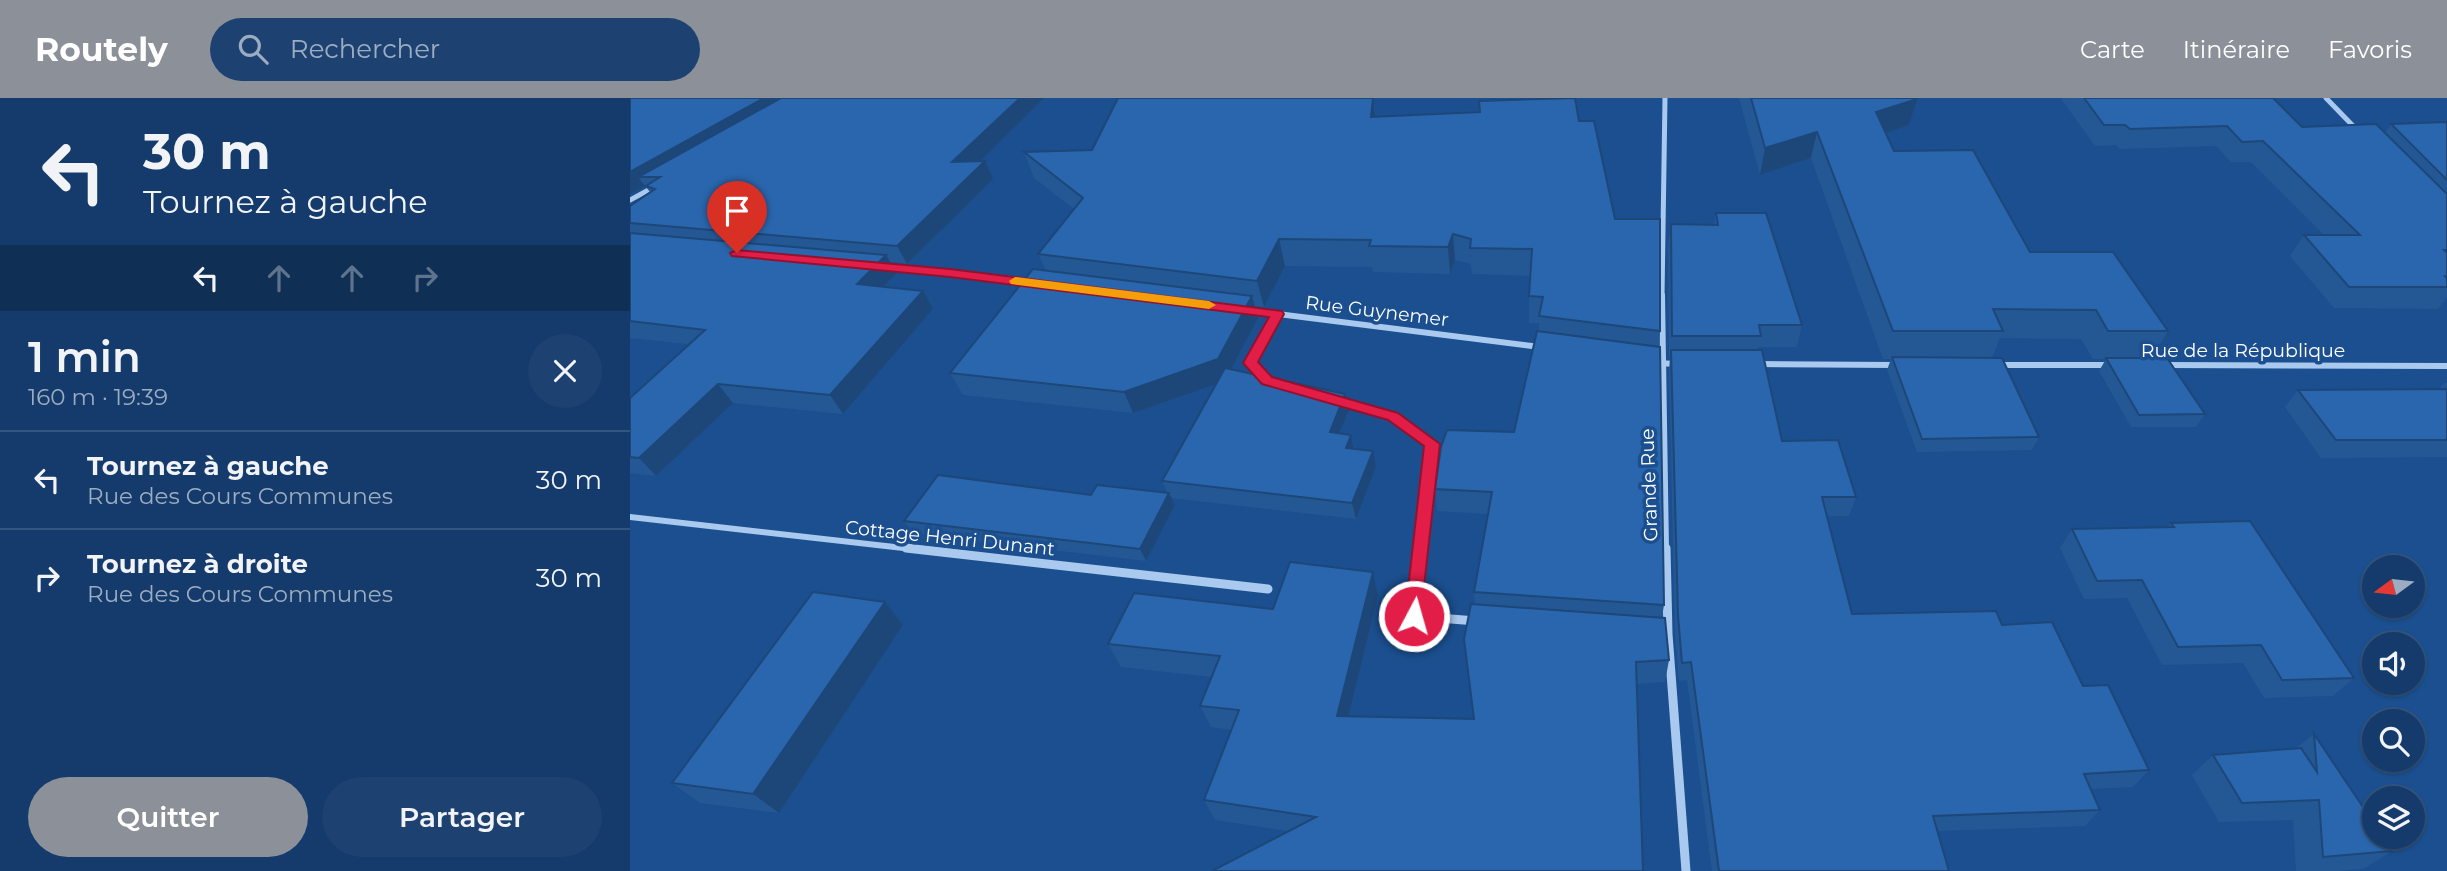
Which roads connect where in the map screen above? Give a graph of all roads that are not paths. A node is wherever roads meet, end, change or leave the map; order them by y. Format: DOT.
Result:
graph roads {
  1 [pos="1665,98"];
  2 [pos="2326,98"];
  3 [pos="2363,137"];
  4 [pos="664,181"];
  5 [pos="630,200"];
  6 [pos="881,267"];
  7 [pos="1032,283"];
  8 [pos="1236,309"];
  9 [pos="1277,314"];
  10 [pos="1546,348"];
  11 [pos="1650,362"];
  12 [pos="1661,364"];
  13 [pos="1686,364"];
  14 [pos="1754,364"];
  15 [pos="1906,365"];
  16 [pos="1990,365"];
  17 [pos="2114,365"];
  18 [pos="2156,365"];
  19 [pos="2447,366"];
  20 [pos="1280,384"];
  21 [pos="1330,398"];
  22 [pos="630,517"];
  23 [pos="1268,589"];
  24 [pos="1482,621"];
  25 [pos="1656,633"];
  26 [pos="1668,634"];
  27 [pos="1686,871"];
  1 -- 12 [label="street, Grande Rue"];
  2 -- 3 [label="street"];
  4 -- 5 [label="street"];
  6 -- 7 [label="street"];
  8 -- 9 [label="street, Rue Guynemer"];
  9 -- 10 [label="street, Rue Guynemer"];
  9 -- 20 [label="street"];
  11 -- 12 [label="street"];
  12 -- 13 [label="street"];
  12 -- 26 [label="street, Grande Rue"];
  14 -- 15 [label="street"];
  16 -- 17 [label="street, Rue de la République"];
  18 -- 19 [label="street, Rue de la République"];
  21 -- 24 [label="street"];
  22 -- 23 [label="street, Cottage Henri Dunant"];
  25 -- 26 [label="street"];
  26 -- 27 [label="street, Grande Rue"];
}
